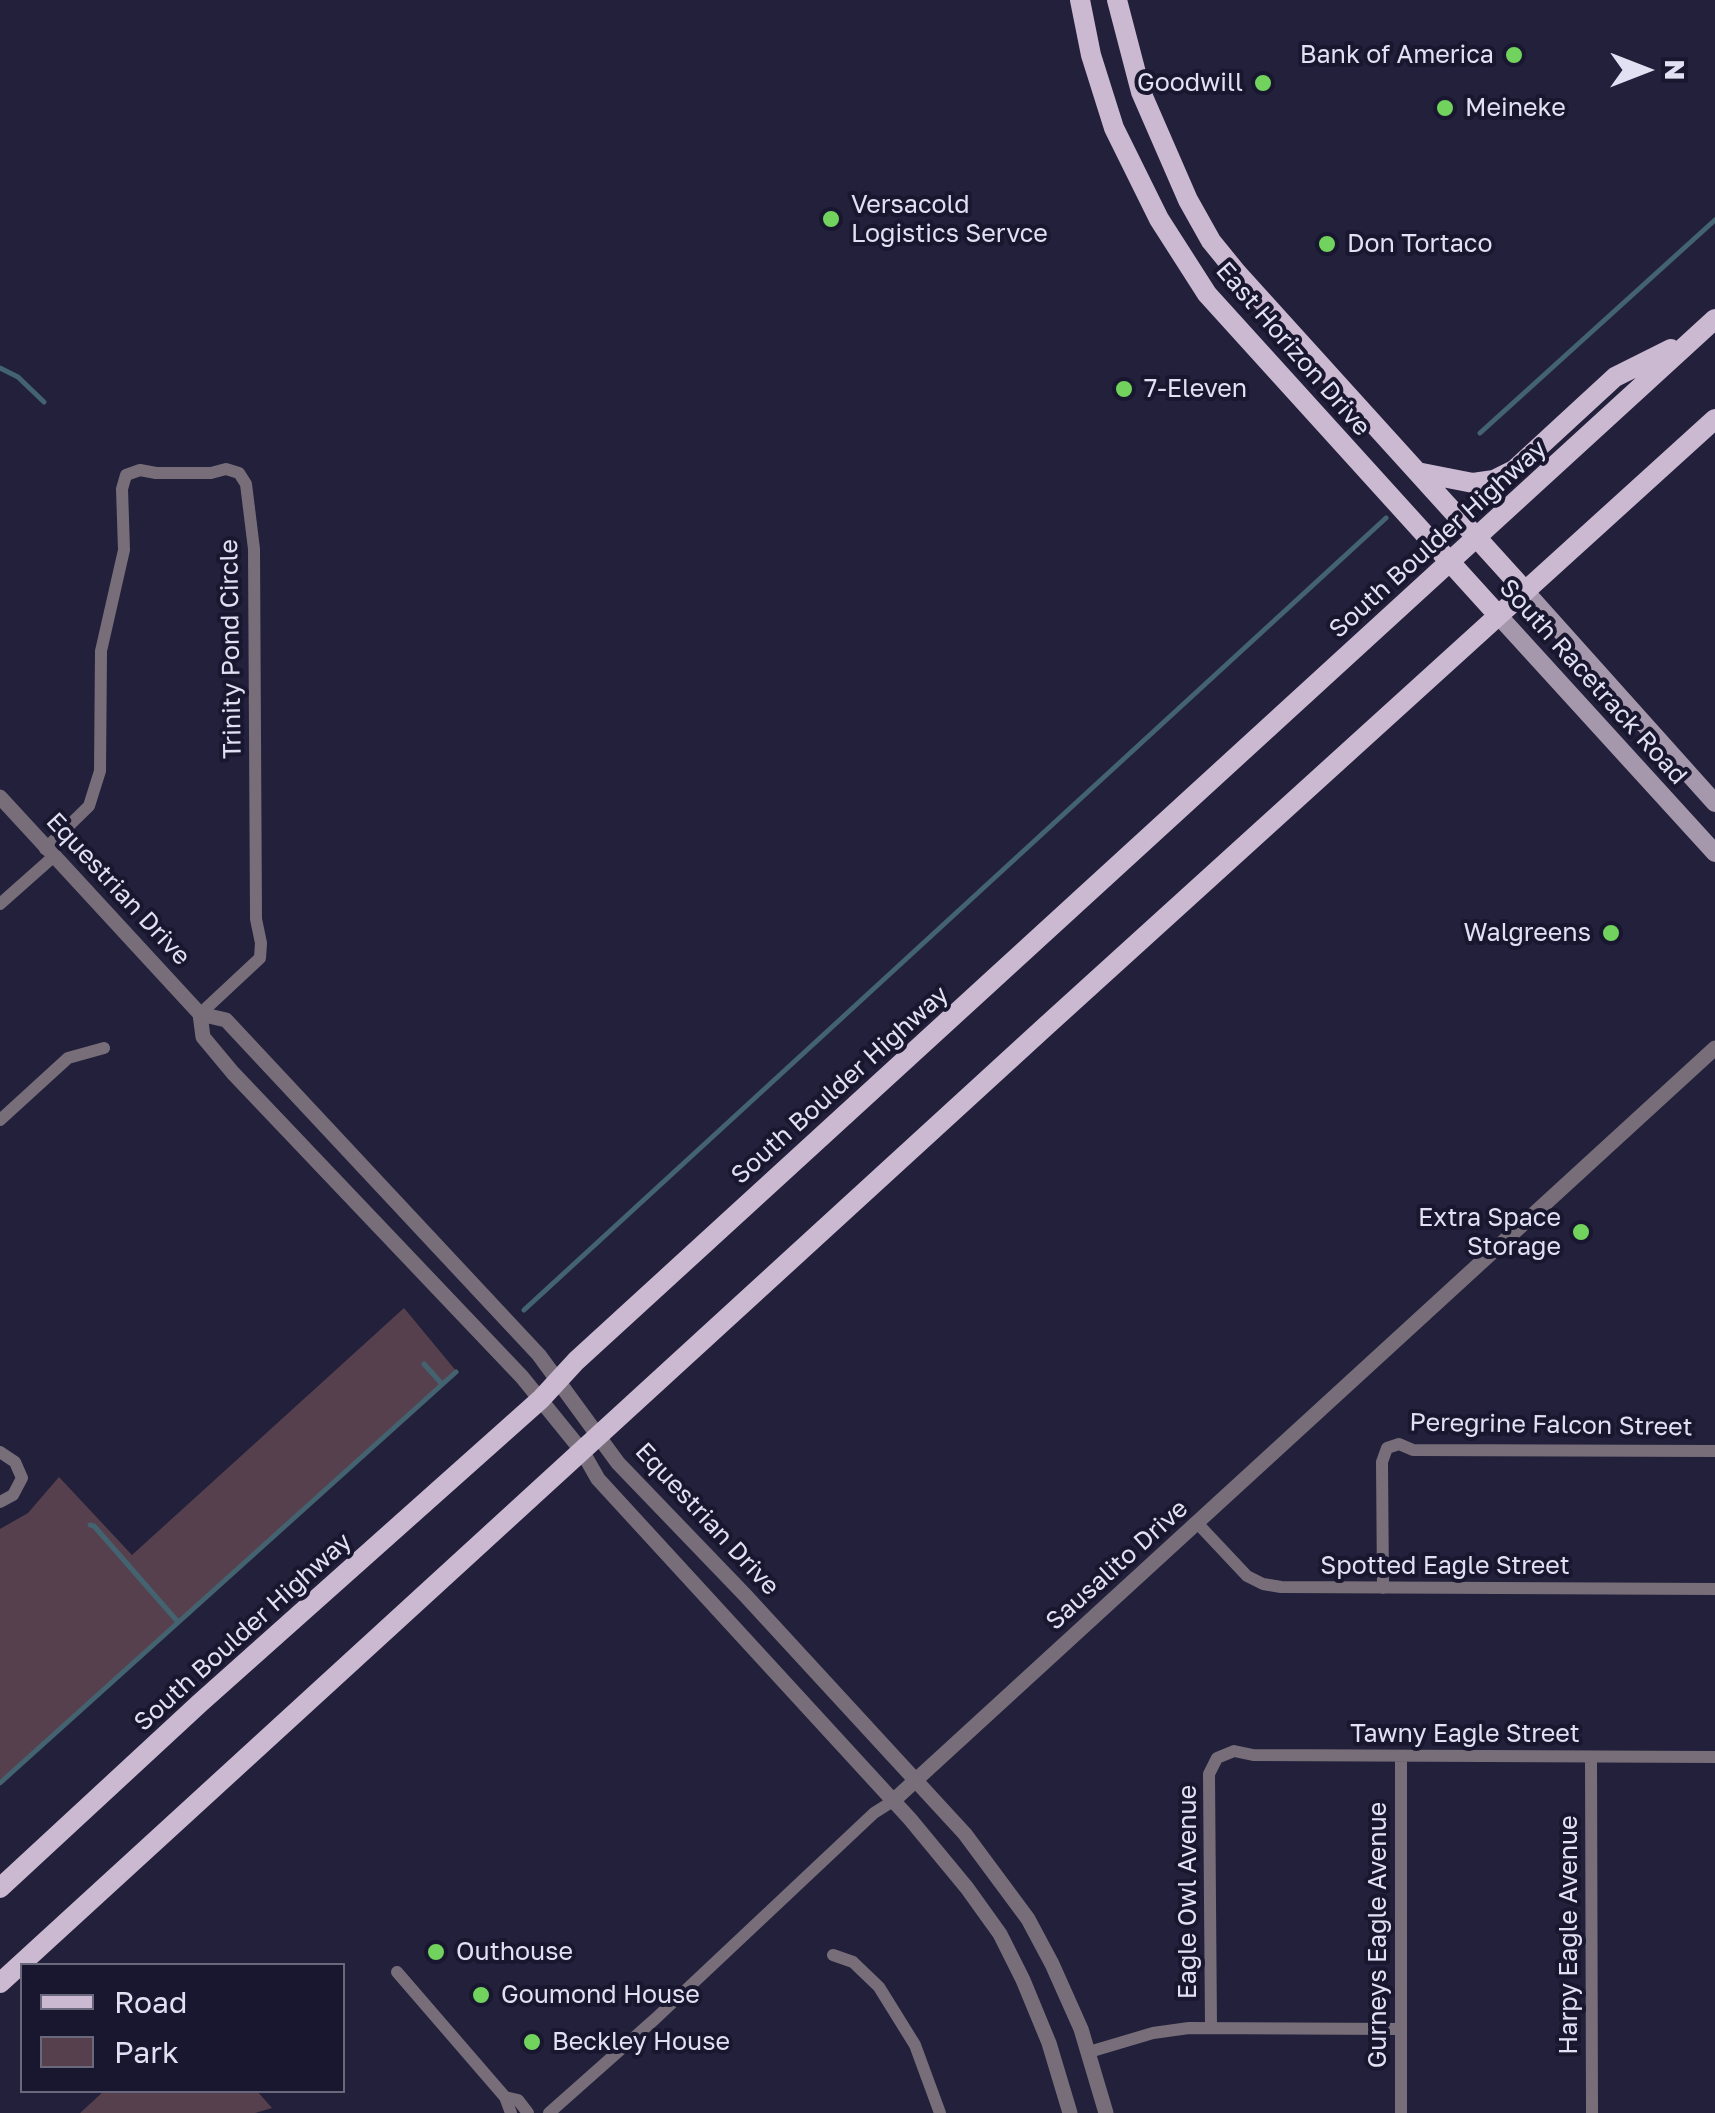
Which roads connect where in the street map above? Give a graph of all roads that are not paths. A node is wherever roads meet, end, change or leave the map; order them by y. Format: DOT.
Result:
graph roads {
  1 [pos="1080,0"];
  2 [pos="1117,0"];
  3 [pos="1212,241"];
  4 [pos="1176,246"];
  5 [pos="1715,320"];
  6 [pos="1696,337"];
  7 [pos="1715,419"];
  8 [pos="1418,472"];
  9 [pos="1478,537"];
  10 [pos="1450,562"];
  11 [pos="1502,564"];
  12 [pos="1474,589"];
  13 [pos="1526,590"];
  14 [pos="1498,615"];
  15 [pos="0,797"];
  16 [pos="1715,803"];
  17 [pos="49,853"];
  18 [pos="1715,853"];
  19 [pos="0,904"];
  20 [pos="200,1014"];
  21 [pos="104,1048"];
  22 [pos="1715,1048"];
  23 [pos="0,1120"];
  24 [pos="559,1380"];
  25 [pos="540,1399"];
  26 [pos="600,1436"];
  27 [pos="1715,1450"];
  28 [pos="582,1451"];
  29 [pos="0,1452"];
  30 [pos="0,1502"];
  31 [pos="1198,1524"];
  32 [pos="1384,1588"];
  33 [pos="1715,1589"];
  34 [pos="1400,1756"];
  35 [pos="1591,1757"];
  36 [pos="1715,1757"];
  37 [pos="1217,1758"];
  38 [pos="916,1780"];
  39 [pos="894,1801"];
  40 [pos="0,1888"];
  41 [pos="833,1955"];
  42 [pos="22,1963"];
  43 [pos="20,1965"];
  44 [pos="397,1972"];
  45 [pos="0,1983"];
  46 [pos="1211,2028"];
  47 [pos="1401,2029"];
  48 [pos="1088,2052"];
  49 [pos="505,2098"];
  50 [pos="511,2113"];
  51 [pos="528,2113"];
  52 [pos="549,2113"];
  53 [pos="940,2113"];
  54 [pos="1070,2113"];
  55 [pos="1106,2113"];
  56 [pos="1401,2113"];
  57 [pos="1592,2113"];
  1 -- 4 [label="main road, East Horizon Drive"];
  2 -- 3 [label="main road, East Horizon Drive"];
  3 -- 4 [label="main road"];
  3 -- 8 [label="main road, East Horizon Drive"];
  4 -- 10 [label="main road, East Horizon Drive"];
  5 -- 6 [label="main road, South Boulder Highway"];
  6 -- 8 [label="main road"];
  6 -- 9 [label="main road, South Boulder Highway"];
  7 -- 13 [label="main road"];
  8 -- 9 [label="main road, East Horizon Drive"];
  9 -- 10 [label="main road, South Boulder Highway"];
  9 -- 11 [label="main road, East Horizon Drive"];
  10 -- 12 [label="main road, East Horizon Drive"];
  10 -- 24 [label="main road, South Boulder Highway"];
  11 -- 13 [label="main road, South Racetrack Road"];
  12 -- 14 [label="main road, South Racetrack Road"];
  13 -- 14 [label="main road"];
  13 -- 16 [label="main road, South Racetrack Road"];
  14 -- 18 [label="main road, South Racetrack Road"];
  14 -- 26 [label="main road"];
  15 -- 17 [label="street, Equestrian Drive"];
  17 -- 19 [label="street"];
  17 -- 20 [label="street, Equestrian Drive"];
  17 -- 20 [label="street, Trinity Pond Circle"];
  20 -- 24 [label="street, Equestrian Drive"];
  20 -- 25 [label="street, Equestrian Drive"];
  21 -- 23 [label="street"];
  22 -- 31 [label="street, Sausalito Drive"];
  24 -- 25 [label="main road, South Boulder Highway"];
  24 -- 26 [label="street, Equestrian Drive"];
  25 -- 28 [label="street, Equestrian Drive"];
  25 -- 40 [label="main road, South Boulder Highway"];
  26 -- 28 [label="main road"];
  26 -- 38 [label="street, Equestrian Drive"];
  27 -- 32 [label="street, Peregrine Falcon Street"];
  28 -- 39 [label="street, Equestrian Drive"];
  28 -- 42 [label="main road"];
  29 -- 30 [label="street"];
  31 -- 32 [label="street, Spotted Eagle Street"];
  31 -- 38 [label="street, Sausalito Drive"];
  32 -- 33 [label="street, Spotted Eagle Street"];
  34 -- 35 [label="street, Tawny Eagle Street"];
  34 -- 37 [label="street, Tawny Eagle Street"];
  34 -- 47 [label="street, Gurneys Eagle Avenue"];
  35 -- 36 [label="street, Tawny Eagle Street"];
  35 -- 57 [label="street, Harpy Eagle Avenue"];
  37 -- 46 [label="street, Eagle Owl Avenue"];
  38 -- 39 [label="street, Sausalito Drive"];
  38 -- 48 [label="street, Equestrian Drive"];
  39 -- 52 [label="street, Sausalito Drive"];
  39 -- 54 [label="street, Equestrian Drive"];
  41 -- 53 [label="street"];
  43 -- 45 [label="main road"];
  44 -- 49 [label="street"];
  46 -- 47 [label="street"];
  46 -- 48 [label="street"];
  47 -- 56 [label="street, Gurneys Eagle Avenue"];
  48 -- 55 [label="street, Equestrian Drive"];
  49 -- 50 [label="street"];
  49 -- 51 [label="street"];
}
